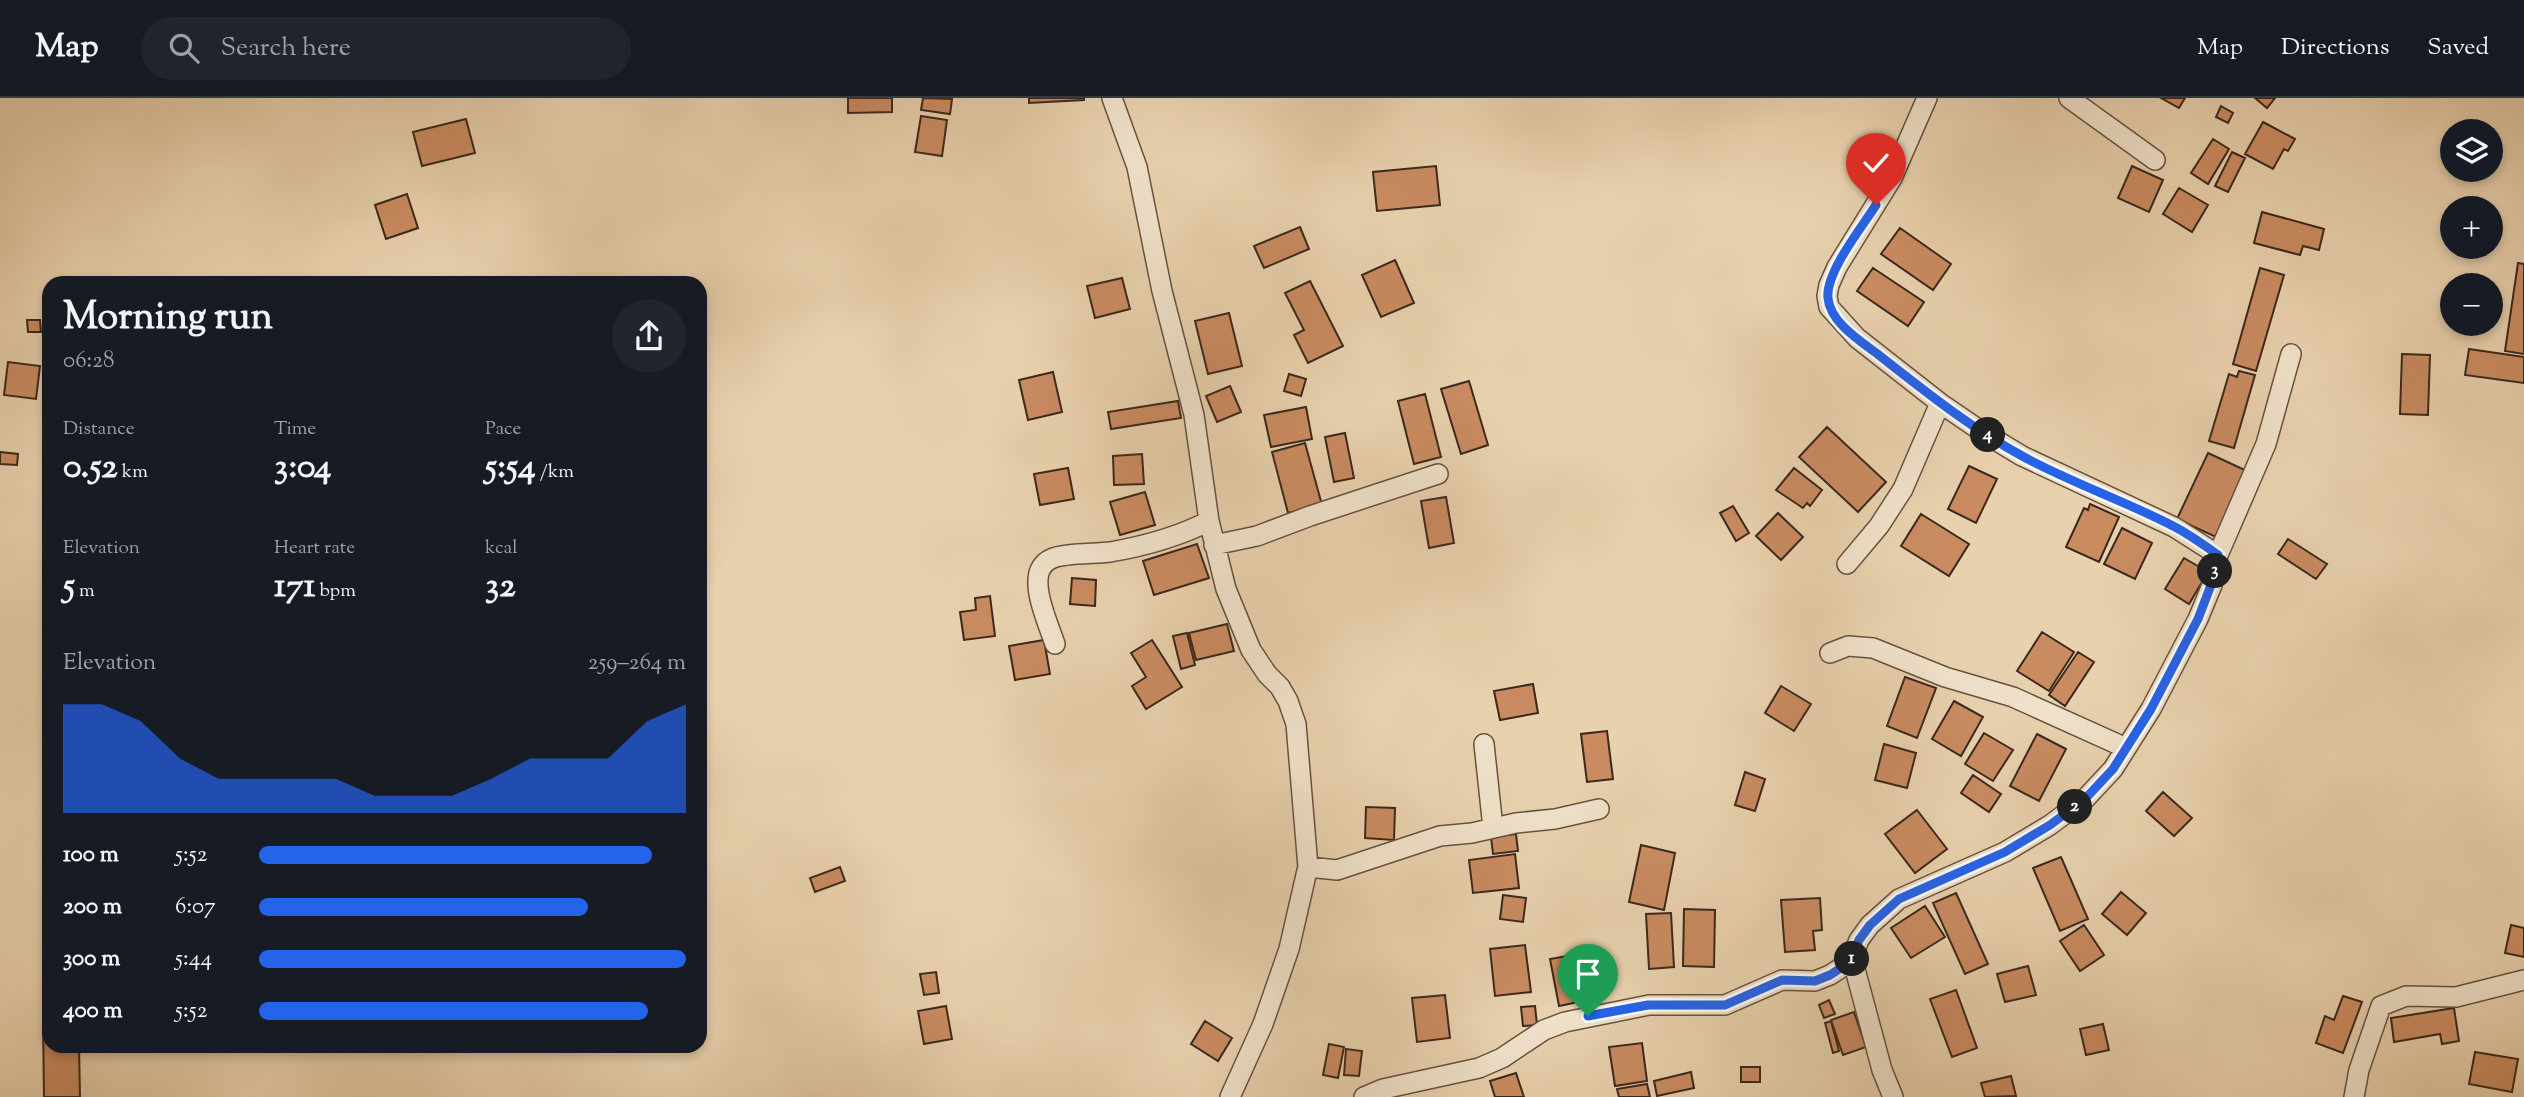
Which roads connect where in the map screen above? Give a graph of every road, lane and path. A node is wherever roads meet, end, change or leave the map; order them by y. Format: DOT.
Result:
graph roads {
  1 [pos="1112,98"];
  2 [pos="1927,98"];
  3 [pos="2069,98"];
  4 [pos="2155,160"];
  5 [pos="2291,354"];
  6 [pos="1940,403"];
  7 [pos="1438,474"];
  8 [pos="1209,521"];
  9 [pos="1214,545"];
  10 [pos="2218,555"];
  11 [pos="1847,564"];
  12 [pos="1055,644"];
  13 [pos="1830,653"];
  14 [pos="1483,744"];
  15 [pos="2126,748"];
  16 [pos="1599,810"];
  17 [pos="1493,828"];
  18 [pos="1308,867"];
  19 [pos="1852,958"];
  20 [pos="2524,981"];
  21 [pos="1230,1097"];
  22 [pos="1364,1097"];
  23 [pos="1893,1097"];
  24 [pos="2354,1097"];
  1 -- 8 [label="street"];
  2 -- 6 [label="street"];
  3 -- 4 [label="street"];
  5 -- 10 [label="street"];
  6 -- 10 [label="street"];
  6 -- 11 [label="street"];
  7 -- 9 [label="street"];
  8 -- 9 [label="street"];
  8 -- 12 [label="street"];
  9 -- 18 [label="street"];
  10 -- 15 [label="street"];
  13 -- 15 [label="street"];
  14 -- 17 [label="street"];
  15 -- 19 [label="street"];
  16 -- 17 [label="street"];
  17 -- 18 [label="street"];
  18 -- 21 [label="street"];
  19 -- 22 [label="street"];
  19 -- 23 [label="street"];
  20 -- 24 [label="street"];
}
